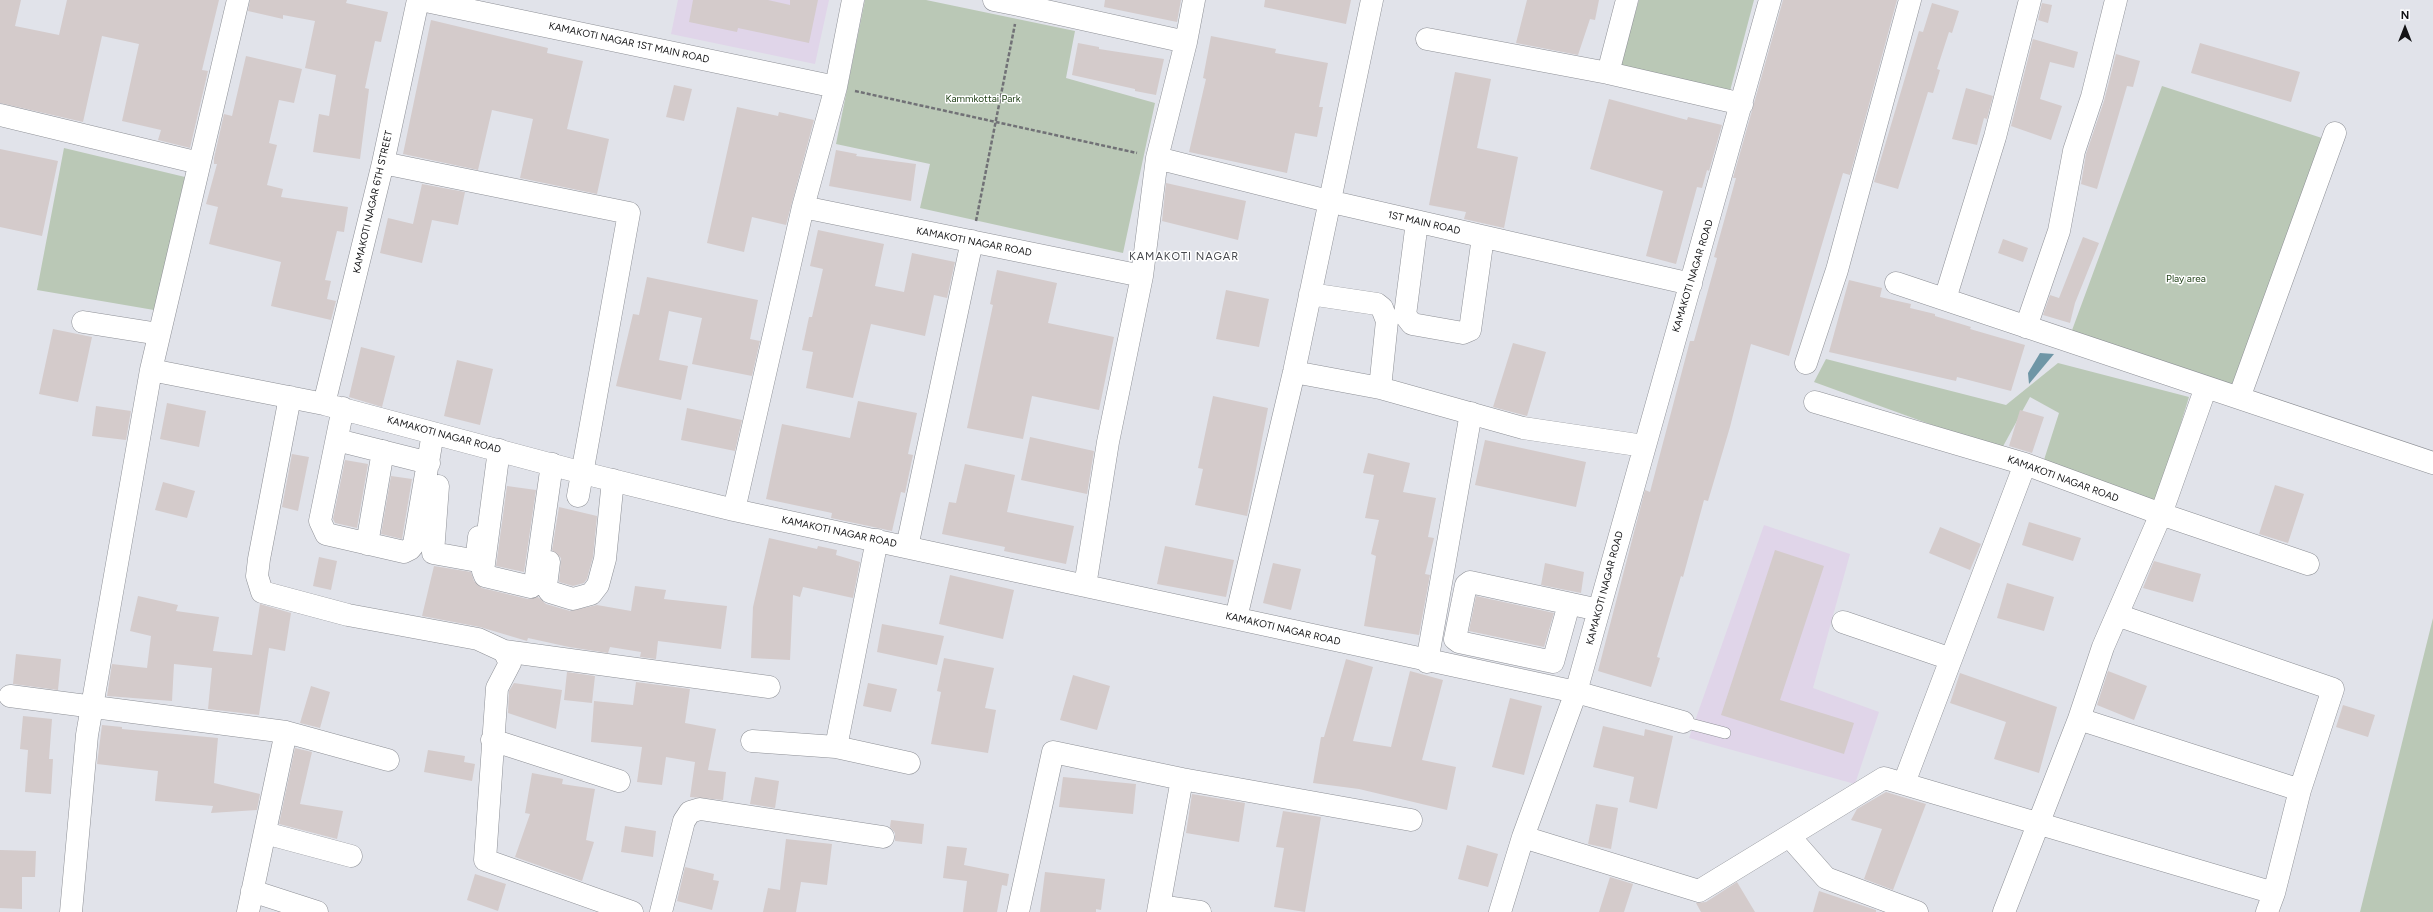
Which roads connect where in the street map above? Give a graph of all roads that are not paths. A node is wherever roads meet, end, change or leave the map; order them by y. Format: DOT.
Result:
graph roads {
  1 [pos="238,0"];
  2 [pos="419,0"];
  3 [pos="853,0"];
  4 [pos="994,0"];
  5 [pos="1194,0"];
  6 [pos="1372,0"];
  7 [pos="1627,0"];
  8 [pos="1770,0"];
  9 [pos="1910,0"];
  10 [pos="2030,0"];
  11 [pos="2116,0"];
  12 [pos="1020,2"];
  13 [pos="1427,39"];
  14 [pos="1186,42"];
  15 [pos="1608,73"];
  16 [pos="836,87"];
  17 [pos="1742,104"];
  18 [pos="0,115"];
  19 [pos="2334,133"];
  20 [pos="1157,158"];
  21 [pos="383,163"];
  22 [pos="199,164"];
  23 [pos="1328,202"];
  24 [pos="803,207"];
  25 [pos="1417,222"];
  26 [pos="1483,237"];
  27 [pos="972,241"];
  28 [pos="1142,276"];
  29 [pos="1896,283"];
  30 [pos="1691,284"];
  31 [pos="1310,294"];
  32 [pos="1945,299"];
  33 [pos="83,322"];
  34 [pos="2026,327"];
  35 [pos="158,334"];
  36 [pos="1806,363"];
  37 [pos="151,370"];
  38 [pos="1294,372"];
  39 [pos="2206,387"];
  40 [pos="1380,388"];
  41 [pos="290,397"];
  42 [pos="2239,398"];
  43 [pos="1815,402"];
  44 [pos="334,406"];
  45 [pos="1471,413"];
  46 [pos="438,434"];
  47 [pos="337,440"];
  48 [pos="1644,446"];
  49 [pos="494,449"];
  50 [pos="383,452"];
  51 [pos="429,463"];
  52 [pos="2433,463"];
  53 [pos="2024,464"];
  54 [pos="581,472"];
  55 [pos="734,510"];
  56 [pos="2161,514"];
  57 [pos="877,540"];
  58 [pos="367,544"];
  59 [pos="907,547"];
  60 [pos="2308,564"];
  61 [pos="1085,586"];
  62 [pos="1569,604"];
  63 [pos="1599,610"];
  64 [pos="2117,615"];
  65 [pos="1236,618"];
  66 [pos="1843,622"];
  67 [pos="1433,630"];
  68 [pos="1456,635"];
  69 [pos="1490,649"];
  70 [pos="504,651"];
  71 [pos="1522,656"];
  72 [pos="1951,659"];
  73 [pos="1427,662"];
  74 [pos="1485,674"];
  75 [pos="1517,680"];
  76 [pos="768,687"];
  77 [pos="1576,692"];
  78 [pos="10,696"];
  79 [pos="92,707"];
  80 [pos="2079,719"];
  81 [pos="1683,722"];
  82 [pos="286,732"];
  83 [pos="1725,733"];
  84 [pos="492,740"];
  85 [pos="752,741"];
  86 [pos="836,747"];
  87 [pos="388,760"];
  88 [pos="909,763"];
  89 [pos="1182,779"];
  90 [pos="619,781"];
  91 [pos="1904,783"];
  92 [pos="2300,790"];
  93 [pos="1411,820"];
  94 [pos="2039,825"];
  95 [pos="265,833"];
  96 [pos="1789,836"];
  97 [pos="883,837"];
  98 [pos="1523,837"];
  99 [pos="351,856"];
  100 [pos="250,902"];
  101 [pos="2271,902"];
  102 [pos="1158,909"];
  103 [pos="71,912"];
  104 [pos="317,912"];
  105 [pos="632,912"];
  106 [pos="661,912"];
  107 [pos="1018,912"];
  108 [pos="1200,912"];
  109 [pos="1500,912"];
  110 [pos="1917,912"];
  111 [pos="2004,912"];
  1 -- 22 [label="street"];
  2 -- 16 [label="street, KAMAKOTI NAGAR 1ST MAIN ROAD"];
  2 -- 21 [label="street, KAMAKOTI NAGAR 6TH STREET"];
  3 -- 16 [label="street"];
  4 -- 12 [label="street"];
  5 -- 14 [label="street"];
  6 -- 23 [label="street"];
  7 -- 15 [label="street"];
  8 -- 17 [label="street, KAMAKOTI NAGAR ROAD"];
  9 -- 36 [label="street"];
  10 -- 32 [label="street"];
  11 -- 34 [label="street"];
  12 -- 14 [label="street"];
  13 -- 15 [label="street"];
  14 -- 20 [label="street"];
  15 -- 17 [label="street"];
  16 -- 24 [label="street"];
  17 -- 30 [label="street, KAMAKOTI NAGAR ROAD"];
  18 -- 22 [label="street"];
  19 -- 42 [label="street"];
  20 -- 23 [label="street, 1ST MAIN ROAD"];
  20 -- 28 [label="street"];
  21 -- 44 [label="street, KAMAKOTI NAGAR 6TH STREET"];
  21 -- 54 [label="street"];
  22 -- 35 [label="street"];
  23 -- 25 [label="street, 1ST MAIN ROAD"];
  23 -- 31 [label="street"];
  24 -- 27 [label="street, KAMAKOTI NAGAR ROAD"];
  24 -- 55 [label="street"];
  25 -- 26 [label="street, 1ST MAIN ROAD"];
  25 -- 26 [label="street"];
  26 -- 30 [label="street, 1ST MAIN ROAD"];
  27 -- 28 [label="street, KAMAKOTI NAGAR ROAD"];
  27 -- 59 [label="street"];
  28 -- 61 [label="street"];
  29 -- 32 [label="street"];
  30 -- 48 [label="street, KAMAKOTI NAGAR ROAD"];
  31 -- 38 [label="street"];
  31 -- 40 [label="street"];
  32 -- 34 [label="street"];
  33 -- 35 [label="street"];
  34 -- 39 [label="street"];
  35 -- 37 [label="street"];
  37 -- 41 [label="street, KAMAKOTI NAGAR ROAD"];
  37 -- 79 [label="street"];
  38 -- 40 [label="street"];
  38 -- 65 [label="street"];
  39 -- 42 [label="street"];
  39 -- 56 [label="street"];
  40 -- 45 [label="street"];
  41 -- 44 [label="street, KAMAKOTI NAGAR ROAD"];
  41 -- 70 [label="street"];
  42 -- 52 [label="street"];
  43 -- 53 [label="street, KAMAKOTI NAGAR ROAD"];
  44 -- 46 [label="street, KAMAKOTI NAGAR ROAD"];
  44 -- 47 [label="street, KAMAKOTI NAGAR 6TH STREET"];
  45 -- 48 [label="street"];
  45 -- 67 [label="street"];
  46 -- 49 [label="street, KAMAKOTI NAGAR ROAD"];
  46 -- 49 [label="street"];
  46 -- 51 [label="street"];
  47 -- 50 [label="street"];
  47 -- 58 [label="street, KAMAKOTI NAGAR 6TH STREET"];
  48 -- 63 [label="street, KAMAKOTI NAGAR ROAD"];
  49 -- 54 [label="street, KAMAKOTI NAGAR ROAD"];
  49 -- 54 [label="street"];
  50 -- 51 [label="street"];
  50 -- 58 [label="street"];
  51 -- 58 [label="street, KAMAKOTI NAGAR 6TH STREET"];
  53 -- 56 [label="street, KAMAKOTI NAGAR ROAD"];
  53 -- 72 [label="street"];
  54 -- 54 [label="street"];
  54 -- 55 [label="street, KAMAKOTI NAGAR ROAD"];
  55 -- 57 [label="street, KAMAKOTI NAGAR ROAD"];
  56 -- 60 [label="street, KAMAKOTI NAGAR ROAD"];
  56 -- 64 [label="street"];
  57 -- 59 [label="street, KAMAKOTI NAGAR ROAD"];
  57 -- 86 [label="street"];
  59 -- 61 [label="street, KAMAKOTI NAGAR ROAD"];
  61 -- 65 [label="street, KAMAKOTI NAGAR ROAD"];
  62 -- 63 [label="street"];
  62 -- 68 [label="street"];
  62 -- 71 [label="street"];
  63 -- 77 [label="street, KAMAKOTI NAGAR ROAD"];
  64 -- 80 [label="street"];
  64 -- 92 [label="street"];
  65 -- 73 [label="street, KAMAKOTI NAGAR ROAD"];
  66 -- 72 [label="street"];
  67 -- 68 [label="street"];
  67 -- 73 [label="street"];
  68 -- 69 [label="street"];
  69 -- 71 [label="street"];
  69 -- 74 [label="street"];
  70 -- 76 [label="street"];
  70 -- 84 [label="street"];
  71 -- 75 [label="street"];
  72 -- 91 [label="street"];
  73 -- 74 [label="street, KAMAKOTI NAGAR ROAD"];
  74 -- 75 [label="street, KAMAKOTI NAGAR ROAD"];
  75 -- 77 [label="street, KAMAKOTI NAGAR ROAD"];
  77 -- 81 [label="street"];
  77 -- 98 [label="street"];
  78 -- 79 [label="street"];
  79 -- 82 [label="street"];
  79 -- 103 [label="street"];
  80 -- 92 [label="street"];
  80 -- 94 [label="street"];
  81 -- 83 [label="lane"];
  82 -- 87 [label="street"];
  82 -- 95 [label="street"];
  84 -- 90 [label="street"];
  84 -- 105 [label="street"];
  85 -- 86 [label="street"];
  86 -- 88 [label="street"];
  89 -- 93 [label="street"];
  89 -- 102 [label="street"];
  89 -- 107 [label="street"];
  91 -- 94 [label="street"];
  91 -- 96 [label="street"];
  92 -- 101 [label="street"];
  94 -- 101 [label="street"];
  94 -- 111 [label="street"];
  95 -- 99 [label="street"];
  95 -- 100 [label="street"];
  96 -- 98 [label="street"];
  96 -- 110 [label="street"];
  97 -- 106 [label="street"];
  98 -- 109 [label="street"];
  100 -- 104 [label="street"];
  102 -- 108 [label="street"];
}
